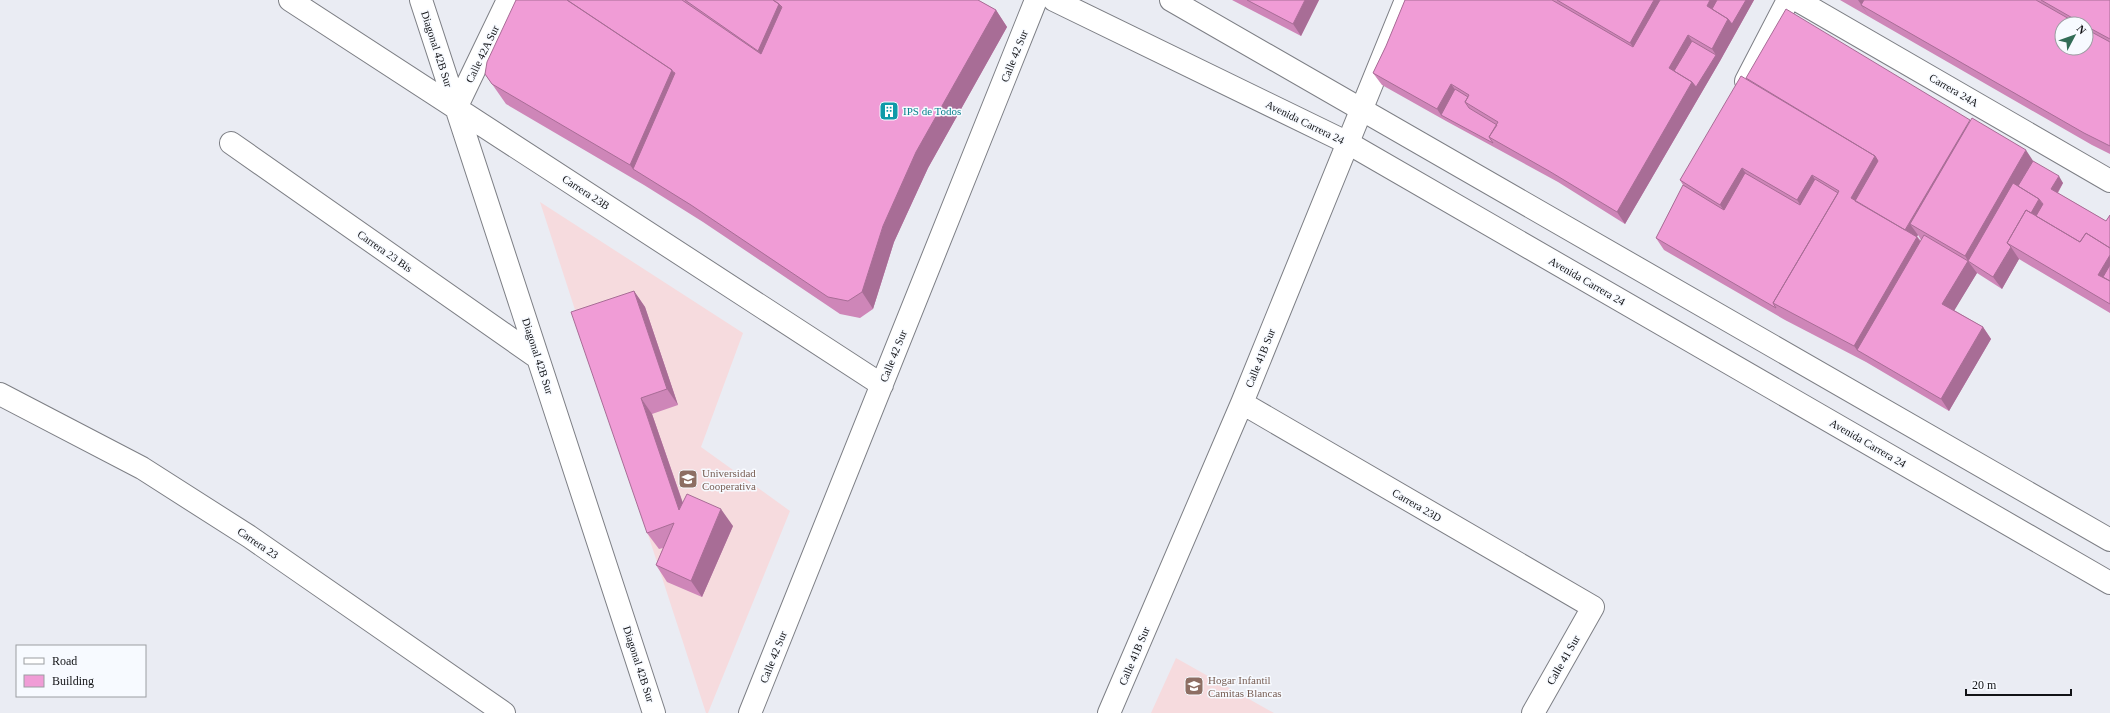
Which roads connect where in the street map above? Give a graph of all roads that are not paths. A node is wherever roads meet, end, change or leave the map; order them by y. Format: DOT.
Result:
graph roads {
  1 [pos="290,0"];
  2 [pos="421,0"];
  3 [pos="508,0"];
  4 [pos="1036,0"];
  5 [pos="1054,0"];
  6 [pos="1171,0"];
  7 [pos="1406,0"];
  8 [pos="1788,0"];
  9 [pos="1797,0"];
  10 [pos="1738,97"];
  11 [pos="456,108"];
  12 [pos="1361,109"];
  13 [pos="231,143"];
  14 [pos="1348,143"];
  15 [pos="2110,181"];
  16 [pos="538,358"];
  17 [pos="882,385"];
  18 [pos="0,394"];
  19 [pos="1242,403"];
  20 [pos="2110,540"];
  21 [pos="2110,583"];
  22 [pos="1593,607"];
  23 [pos="504,713"];
  24 [pos="654,713"];
  25 [pos="750,713"];
  26 [pos="1109,713"];
  27 [pos="1533,713"];
  1 -- 11 [label="street, Carrera 23B"];
  2 -- 11 [label="street, Diagonal 42B Sur"];
  3 -- 11 [label="street, Calle 42A Sur"];
  4 -- 17 [label="street, Calle 42 Sur"];
  5 -- 14 [label="street, Avenida Carrera 24"];
  6 -- 12 [label="street"];
  7 -- 12 [label="street, Calle 41B Sur"];
  8 -- 10 [label="street"];
  9 -- 15 [label="street, Carrera 24A"];
  11 -- 16 [label="street, Diagonal 42B Sur"];
  11 -- 17 [label="street, Carrera 23B"];
  12 -- 14 [label="street, Calle 41B Sur"];
  12 -- 20 [label="street"];
  13 -- 16 [label="street, Carrera 23 Bis"];
  14 -- 19 [label="street, Calle 41B Sur"];
  14 -- 21 [label="street, Avenida Carrera 24"];
  16 -- 24 [label="street, Diagonal 42B Sur"];
  17 -- 25 [label="street, Calle 42 Sur"];
  18 -- 23 [label="street, Carrera 23"];
  19 -- 22 [label="street, Carrera 23D"];
  19 -- 26 [label="street, Calle 41B Sur"];
  22 -- 27 [label="street, Calle 41 Sur"];
}
